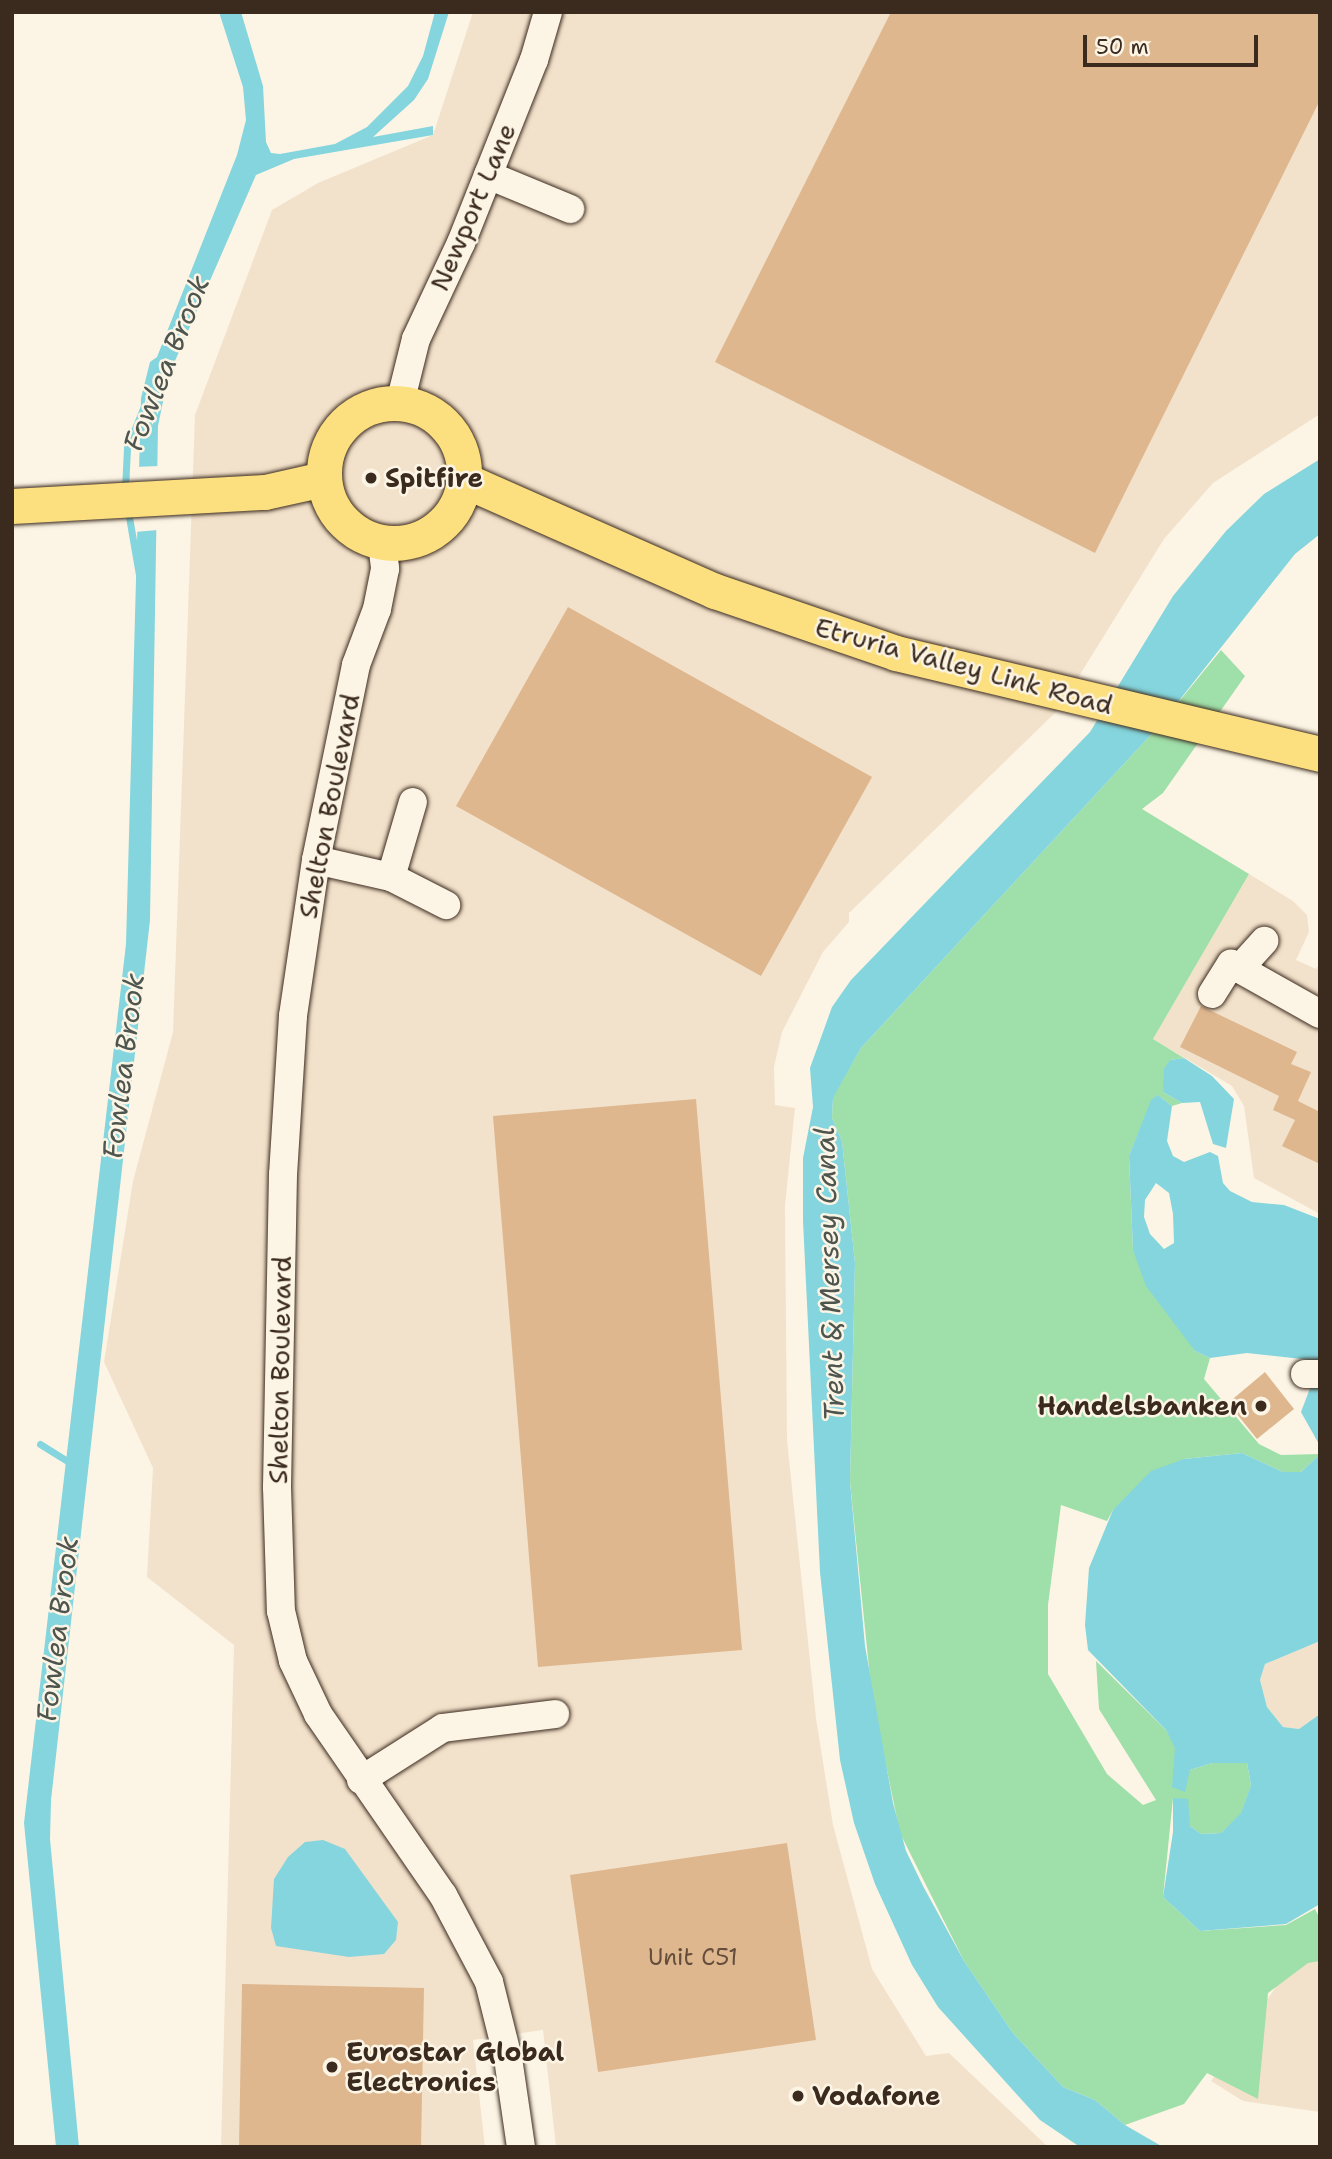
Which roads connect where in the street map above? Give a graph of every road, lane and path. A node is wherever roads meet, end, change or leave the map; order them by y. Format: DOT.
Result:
graph roads {
  1 [pos="548,12"];
  2 [pos="488,175"];
  3 [pos="570,209"];
  4 [pos="400,403"];
  5 [pos="323,479"];
  6 [pos="464,480"];
  7 [pos="12,506"];
  8 [pos="382,543"];
  9 [pos="1320,754"];
  10 [pos="413,802"];
  11 [pos="316,860"];
  12 [pos="391,877"];
  13 [pos="446,905"];
  14 [pos="1264,941"];
  15 [pos="1239,969"];
  16 [pos="1212,994"];
  17 [pos="1320,1014"];
  18 [pos="555,1714"];
  19 [pos="360,1780"];
  20 [pos="521,2147"];
  1 -- 2 [label="street, Newport Lane"];
  2 -- 3 [label="street"];
  2 -- 4 [label="street, Newport Lane"];
  4 -- 5 [label="main road"];
  4 -- 6 [label="main road"];
  5 -- 7 [label="main road"];
  5 -- 8 [label="main road"];
  6 -- 8 [label="main road"];
  6 -- 9 [label="main road, Etruria Valley Link Road"];
  8 -- 11 [label="street, Shelton Boulevard"];
  10 -- 12 [label="street"];
  11 -- 12 [label="street"];
  11 -- 19 [label="street, Shelton Boulevard"];
  12 -- 13 [label="street"];
  14 -- 15 [label="street"];
  15 -- 16 [label="street"];
  15 -- 17 [label="street"];
  18 -- 19 [label="street"];
  19 -- 20 [label="street, Shelton Boulevard"];
}
